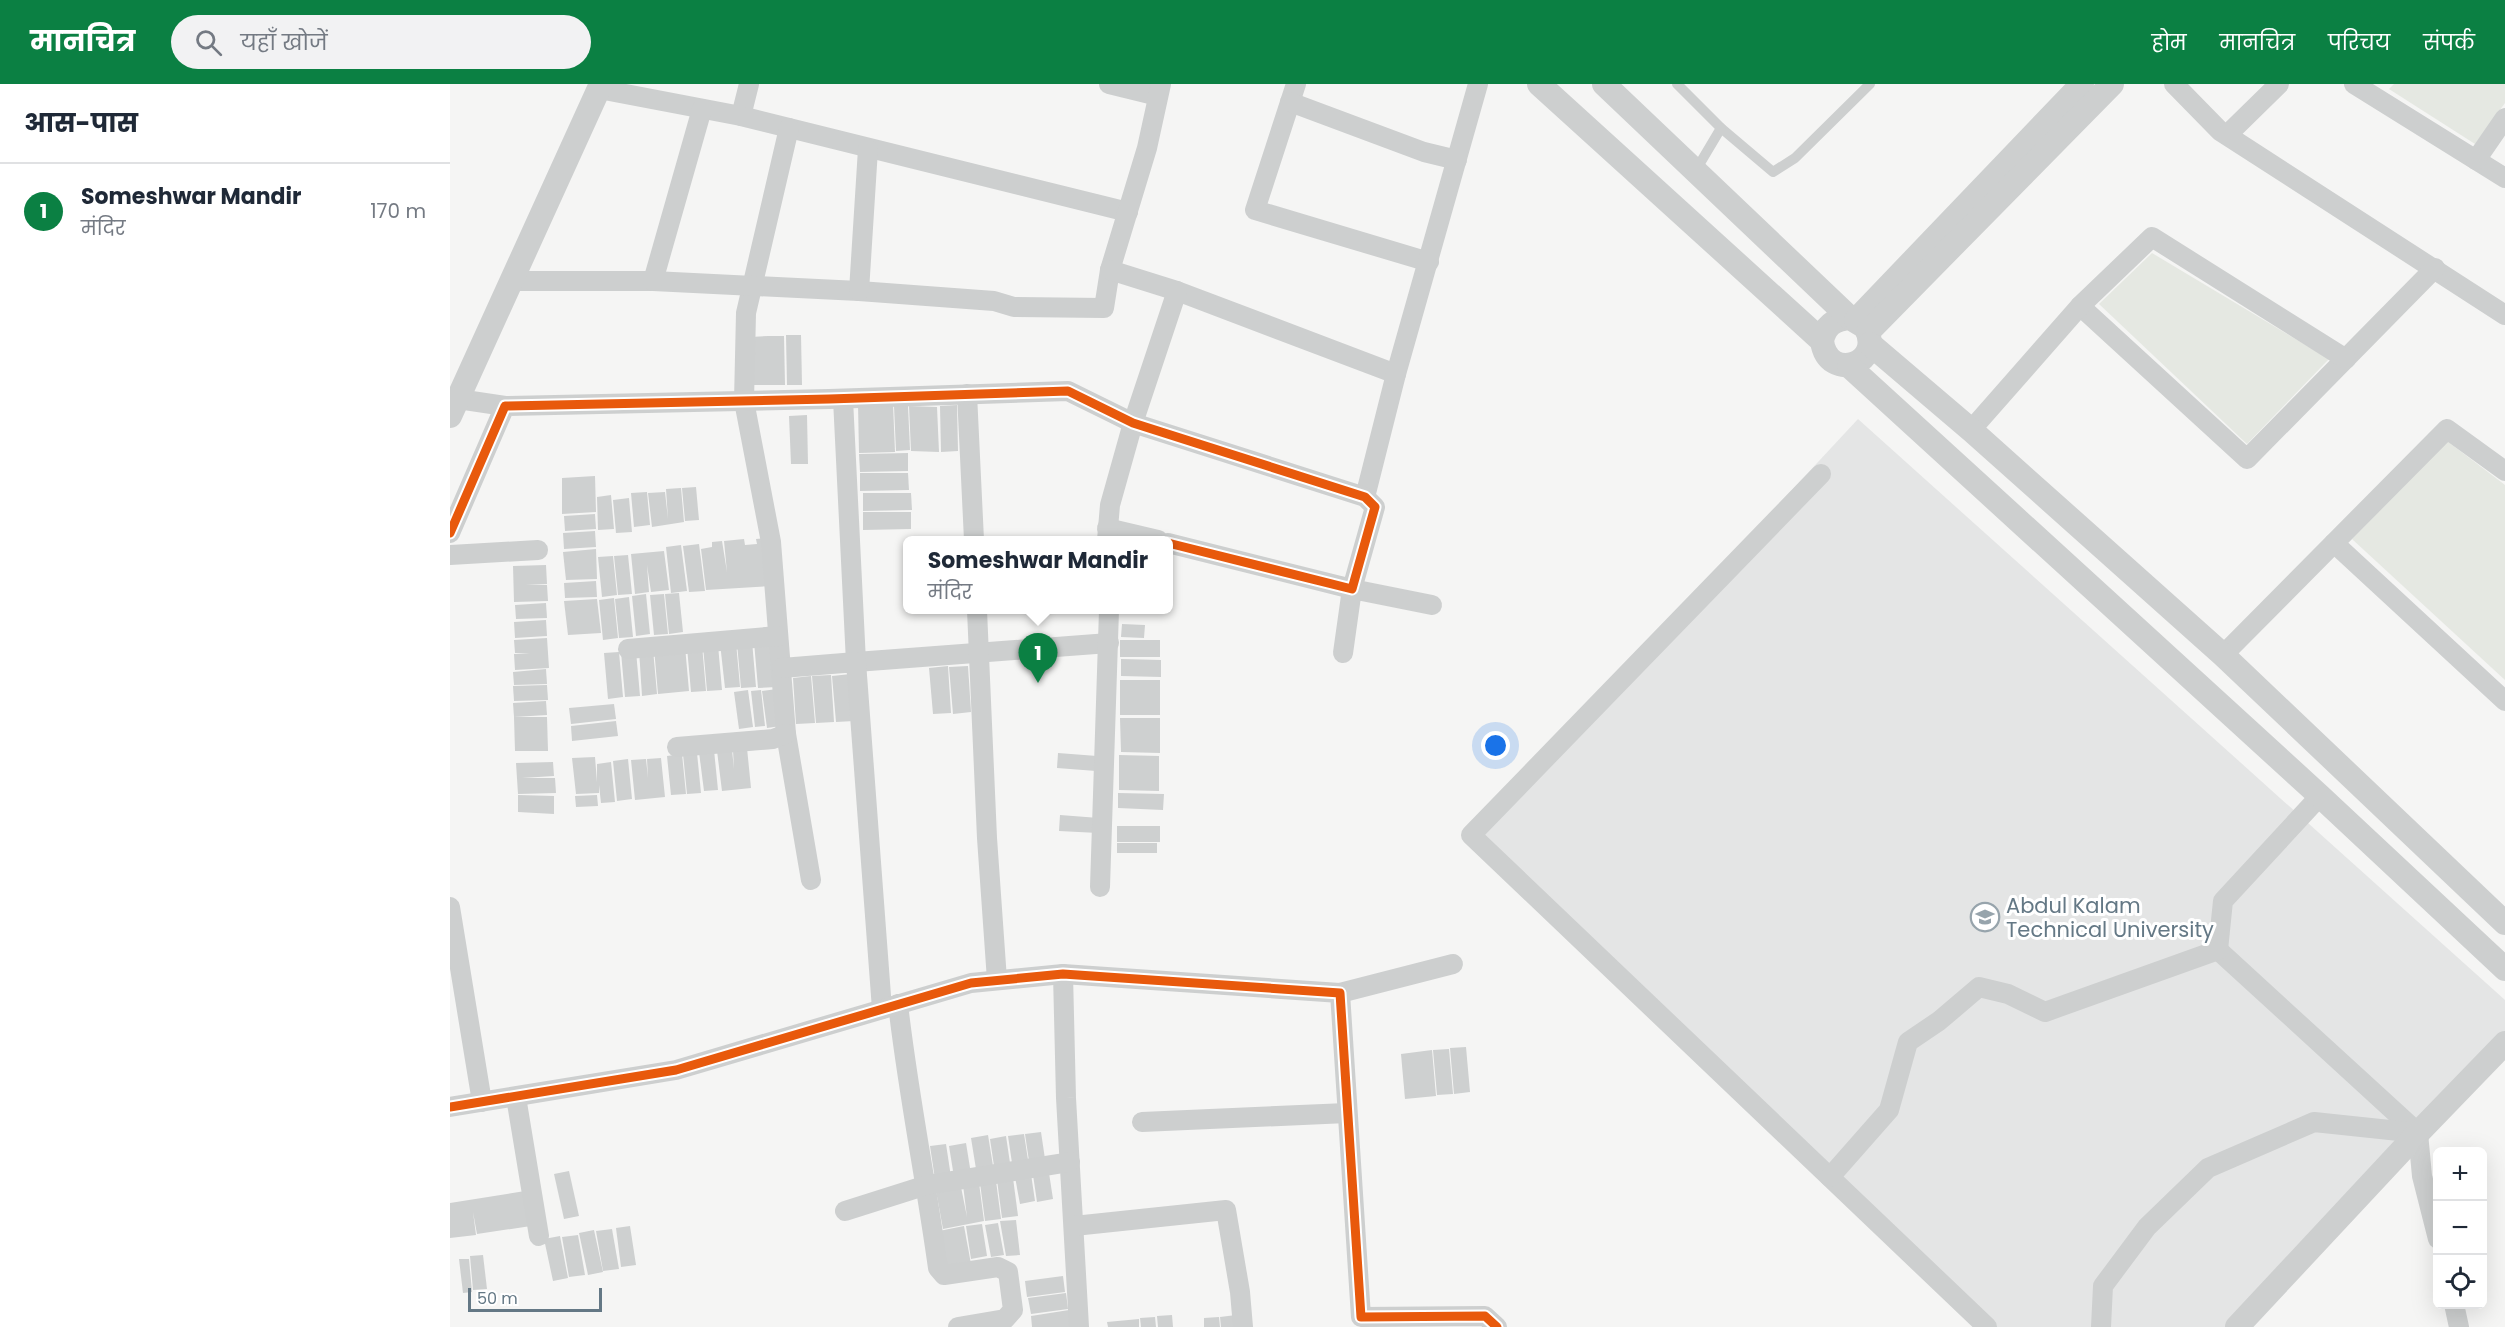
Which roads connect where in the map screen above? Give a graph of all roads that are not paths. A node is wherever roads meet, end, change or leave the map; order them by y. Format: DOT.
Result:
graph roads {
  1 [pos="749,84"];
  2 [pos="1109,84"];
  3 [pos="1478,84"];
  4 [pos="1539,84"];
  5 [pos="1604,84"];
  6 [pos="1677,84"];
  7 [pos="1870,84"];
  8 [pos="2082,84"];
  9 [pos="2112,84"];
  10 [pos="2174,84"];
  11 [pos="2278,84"];
  12 [pos="2354,84"];
  13 [pos="600,86"];
  14 [pos="2377,89"];
  15 [pos="1159,90"];
  16 [pos="1293,93"];
  17 [pos="702,109"];
  18 [pos="741,116"];
  19 [pos="2505,118"];
  20 [pos="789,128"];
  21 [pos="1721,128"];
  22 [pos="2227,135"];
  23 [pos="868,149"];
  24 [pos="1457,160"];
  25 [pos="2476,160"];
  26 [pos="1696,170"];
  27 [pos="2505,178"];
  28 [pos="1128,212"];
  29 [pos="1429,262"];
  30 [pos="2435,268"];
  31 [pos="1110,270"];
  32 [pos="511,281"];
  33 [pos="653,281"];
  34 [pos="753,285"];
  35 [pos="859,291"];
  36 [pos="1177,291"];
  37 [pos="2080,306"];
  38 [pos="2505,315"];
  39 [pos="1861,329"];
  40 [pos="1822,341"];
  41 [pos="2346,359"];
  42 [pos="1849,366"];
  43 [pos="1396,374"];
  44 [pos="967,394"];
  45 [pos="843,399"];
  46 [pos="744,401"];
  47 [pos="505,406"];
  48 [pos="454,407"];
  49 [pos="1133,423"];
  50 [pos="1971,430"];
  51 [pos="2505,471"];
  52 [pos="1821,474"];
  53 [pos="1365,497"];
  54 [pos="450,533"];
  55 [pos="1107,534"];
  56 [pos="974,536"];
  57 [pos="1124,536"];
  58 [pos="2334,543"];
  59 [pos="1173,544"];
  60 [pos="538,550"];
  61 [pos="450,555"];
  62 [pos="1352,589"];
  63 [pos="1432,605"];
  64 [pos="977,614"];
  65 [pos="1109,614"];
  66 [pos="778,636"];
  67 [pos="1109,643"];
  68 [pos="628,649"];
  69 [pos="978,652"];
  70 [pos="1344,653"];
  71 [pos="2223,655"];
  72 [pos="856,662"];
  73 [pos="782,668"];
  74 [pos="2505,701"];
  75 [pos="786,735"];
  76 [pos="677,747"];
  77 [pos="2320,796"];
  78 [pos="811,880"];
  79 [pos="1100,887"];
  80 [pos="450,907"];
  81 [pos="2505,923"];
  82 [pos="2218,950"];
  83 [pos="1453,964"];
  84 [pos="2505,969"];
  85 [pos="1063,974"];
  86 [pos="997,980"];
  87 [pos="1340,993"];
  88 [pos="890,1007"];
  89 [pos="2505,1043"];
  90 [pos="516,1097"];
  91 [pos="482,1102"];
  92 [pos="450,1107"];
  93 [pos="1347,1113"];
  94 [pos="1142,1122"];
  95 [pos="2418,1133"];
  96 [pos="1070,1162"];
  97 [pos="1830,1177"];
  98 [pos="927,1185"];
  99 [pos="845,1211"];
  100 [pos="2433,1219"];
  101 [pos="1074,1226"];
  102 [pos="539,1236"];
  103 [pos="2455,1309"];
  104 [pos="958,1327"];
  105 [pos="1079,1327"];
  106 [pos="1243,1327"];
  107 [pos="1497,1327"];
  108 [pos="1987,1327"];
  109 [pos="2101,1327"];
  110 [pos="2237,1327"];
  111 [pos="2459,1327"];
  1 -- 18 [label="street"];
  2 -- 15 [label="street"];
  3 -- 24 [label="street"];
  4 -- 40 [label="street"];
  5 -- 26 [label="street"];
  6 -- 21 [label="lane"];
  7 -- 21 [label="lane"];
  8 -- 39 [label="street"];
  9 -- 39 [label="street"];
  10 -- 22 [label="street"];
  11 -- 22 [label="street"];
  12 -- 14 [label="street"];
  13 -- 17 [label="street"];
  13 -- 32 [label="street"];
  14 -- 25 [label="street"];
  15 -- 28 [label="street"];
  16 -- 24 [label="street"];
  16 -- 29 [label="street"];
  17 -- 18 [label="street"];
  17 -- 33 [label="street"];
  18 -- 20 [label="street"];
  19 -- 25 [label="street"];
  20 -- 23 [label="street"];
  20 -- 34 [label="street"];
  21 -- 26 [label="lane"];
  22 -- 30 [label="street"];
  23 -- 28 [label="street"];
  23 -- 35 [label="street"];
  24 -- 29 [label="street"];
  25 -- 27 [label="street"];
  26 -- 39 [label="street"];
  28 -- 31 [label="street"];
  29 -- 43 [label="street"];
  30 -- 38 [label="street"];
  30 -- 41 [label="street"];
  31 -- 35 [label="street"];
  31 -- 36 [label="street"];
  32 -- 33 [label="street"];
  32 -- 48 [label="street"];
  33 -- 34 [label="street"];
  34 -- 35 [label="street"];
  34 -- 46 [label="street"];
  36 -- 43 [label="street"];
  36 -- 49 [label="street"];
  37 -- 41 [label="street"];
  37 -- 41 [label="street"];
  37 -- 50 [label="street"];
  39 -- 40 [label="street"];
  39 -- 42 [label="street"];
  39 -- 50 [label="street"];
  40 -- 42 [label="street"];
  42 -- 77 [label="street"];
  43 -- 53 [label="street"];
  44 -- 45 [label="street"];
  44 -- 49 [label="street"];
  44 -- 56 [label="street"];
  45 -- 46 [label="street"];
  45 -- 72 [label="street"];
  46 -- 47 [label="street"];
  46 -- 66 [label="street"];
  47 -- 48 [label="street"];
  47 -- 54 [label="street"];
  49 -- 53 [label="street"];
  49 -- 55 [label="street"];
  50 -- 71 [label="street"];
  51 -- 58 [label="street"];
  52 -- 97 [label="street"];
  53 -- 62 [label="street"];
  55 -- 57 [label="street"];
  58 -- 71 [label="street"];
  58 -- 74 [label="street"];
  59 -- 62 [label="street"];
  60 -- 61 [label="street"];
  62 -- 63 [label="street"];
  62 -- 70 [label="street"];
  64 -- 69 [label="street"];
  65 -- 67 [label="street"];
  66 -- 68 [label="street"];
  66 -- 73 [label="street"];
  67 -- 69 [label="street"];
  67 -- 79 [label="street"];
  69 -- 72 [label="street"];
  69 -- 86 [label="street"];
  71 -- 81 [label="street"];
  72 -- 73 [label="street"];
  72 -- 88 [label="street"];
  73 -- 75 [label="street"];
  75 -- 76 [label="street"];
  75 -- 78 [label="street"];
  77 -- 82 [label="street"];
  77 -- 84 [label="street"];
  80 -- 91 [label="street"];
  82 -- 95 [label="street"];
  82 -- 97 [label="street"];
  83 -- 87 [label="street"];
  85 -- 86 [label="street"];
  85 -- 87 [label="street"];
  85 -- 96 [label="street"];
  86 -- 88 [label="street"];
  87 -- 93 [label="street"];
  88 -- 90 [label="street"];
  88 -- 98 [label="street"];
  89 -- 95 [label="street"];
  90 -- 91 [label="street"];
  90 -- 102 [label="street"];
  91 -- 92 [label="street"];
  93 -- 94 [label="street"];
  93 -- 107 [label="street"];
  95 -- 100 [label="street"];
  95 -- 109 [label="street"];
  95 -- 110 [label="street"];
  96 -- 98 [label="street"];
  96 -- 101 [label="street"];
  97 -- 108 [label="street"];
  98 -- 99 [label="street"];
  98 -- 104 [label="street"];
  101 -- 105 [label="street"];
  101 -- 106 [label="street"];
  103 -- 111 [label="street"];
}
